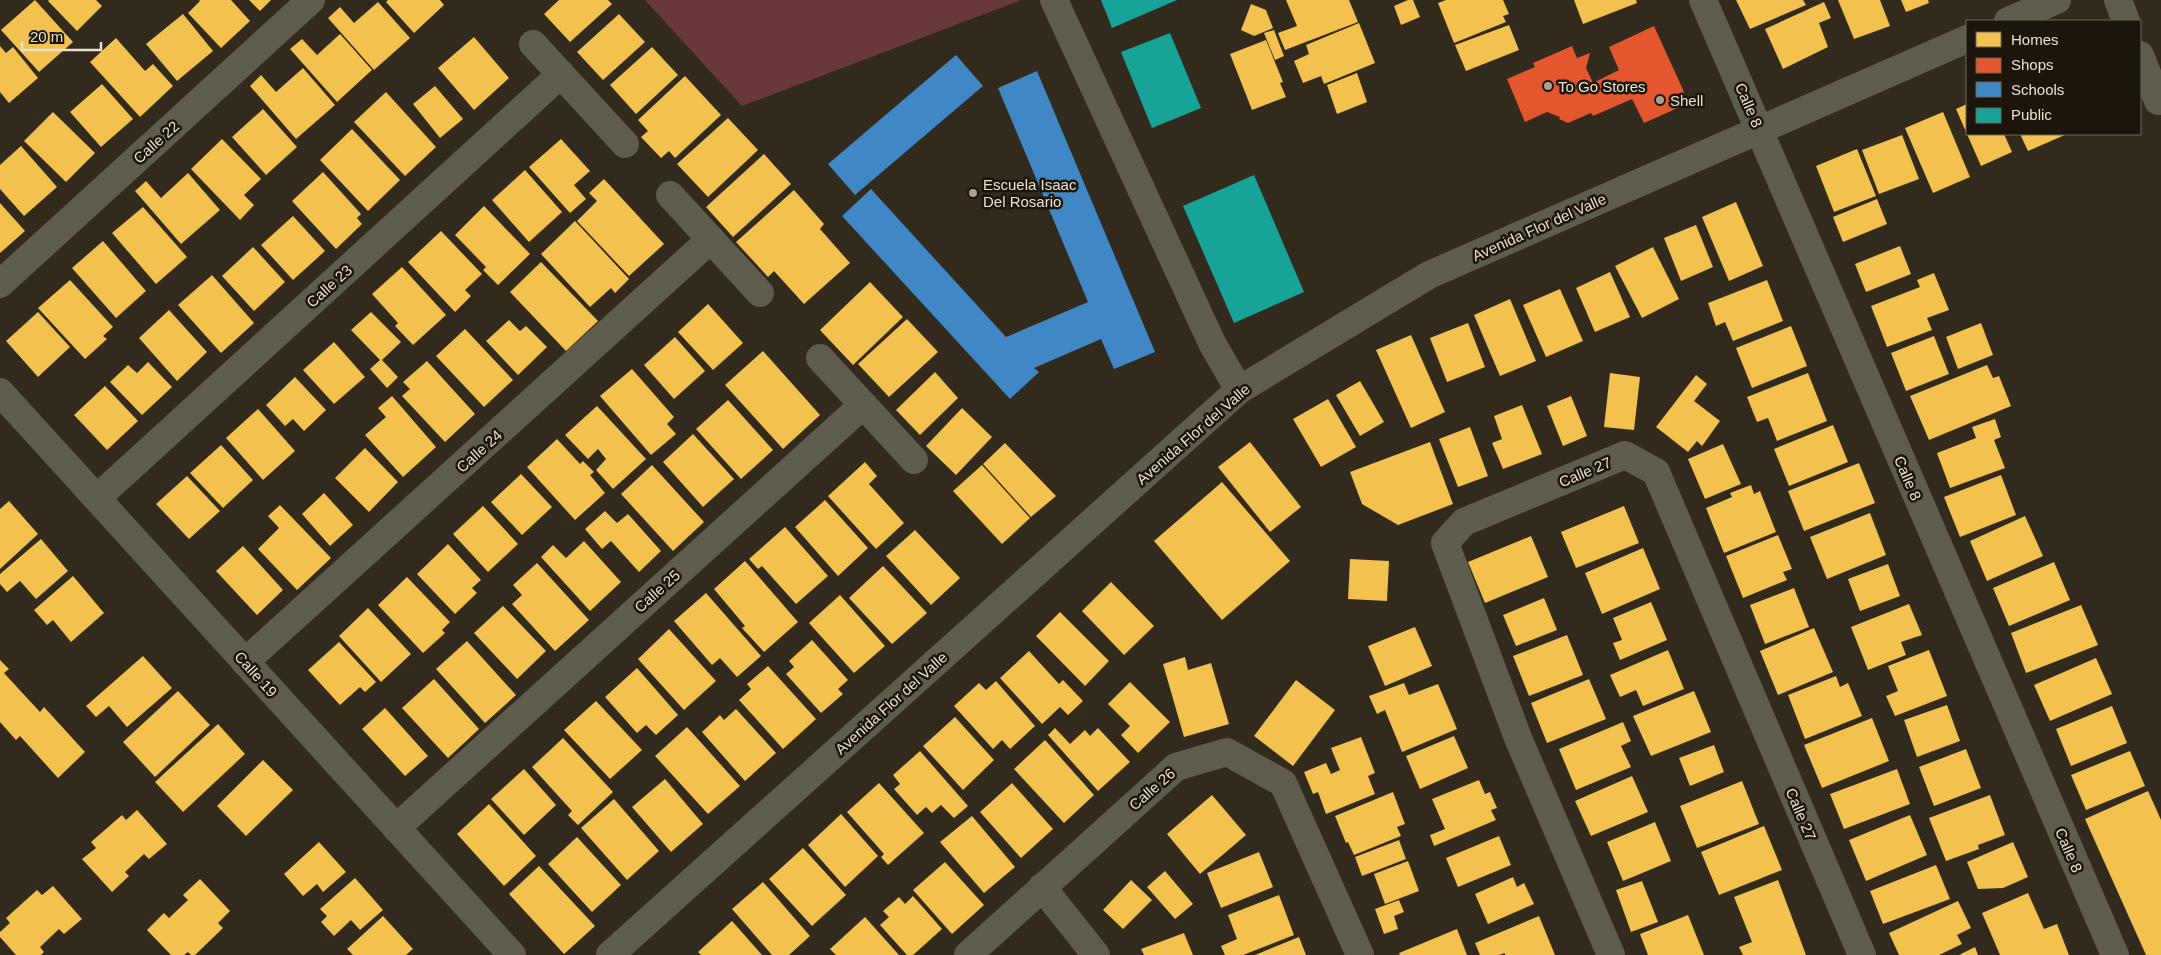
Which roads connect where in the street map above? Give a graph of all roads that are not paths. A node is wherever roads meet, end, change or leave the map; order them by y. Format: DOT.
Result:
graph roads {
  1 [pos="311,0"];
  2 [pos="1054,0"];
  3 [pos="1704,0"];
  4 [pos="2057,0"];
  5 [pos="2118,0"];
  6 [pos="2010,20"];
  7 [pos="2126,20"];
  8 [pos="1966,39"];
  9 [pos="533,44"];
  10 [pos="2141,58"];
  11 [pos="561,74"];
  12 [pos="2158,101"];
  13 [pos="1759,129"];
  14 [pos="625,144"];
  15 [pos="670,195"];
  16 [pos="711,240"];
  17 [pos="0,284"];
  18 [pos="760,293"];
  19 [pos="820,358"];
  20 [pos="1239,390"];
  21 [pos="0,392"];
  22 [pos="863,405"];
  23 [pos="914,460"];
  24 [pos="96,498"];
  25 [pos="246,662"];
  26 [pos="396,828"];
  27 [pos="1042,887"];
  28 [pos="512,955"];
  29 [pos="610,955"];
  30 [pos="968,955"];
  31 [pos="1096,955"];
  32 [pos="1360,955"];
  33 [pos="1611,955"];
  34 [pos="1862,955"];
  35 [pos="2115,955"];
  1 -- 17 [label="street, Calle 22"];
  2 -- 20 [label="street"];
  3 -- 13 [label="street, Calle 8"];
  4 -- 6 [label="street"];
  5 -- 7 [label="street"];
  8 -- 13 [label="street, Avenida Flor del Valle"];
  9 -- 11 [label="street"];
  10 -- 12 [label="street"];
  11 -- 14 [label="street"];
  11 -- 24 [label="street, Calle 23"];
  13 -- 20 [label="street, Avenida Flor del Valle"];
  13 -- 35 [label="street, Calle 8"];
  15 -- 16 [label="street"];
  16 -- 18 [label="street"];
  16 -- 25 [label="street, Calle 24"];
  19 -- 22 [label="street"];
  20 -- 29 [label="street, Avenida Flor del Valle"];
  21 -- 24 [label="street, Calle 19"];
  22 -- 23 [label="street"];
  22 -- 26 [label="street, Calle 25"];
  24 -- 25 [label="street, Calle 19"];
  25 -- 26 [label="street, Calle 19"];
  26 -- 28 [label="street, Calle 19"];
  27 -- 30 [label="street, Calle 26"];
  27 -- 31 [label="street"];
  27 -- 32 [label="street, Calle 26"];
  33 -- 34 [label="street, Calle 27"];
}
